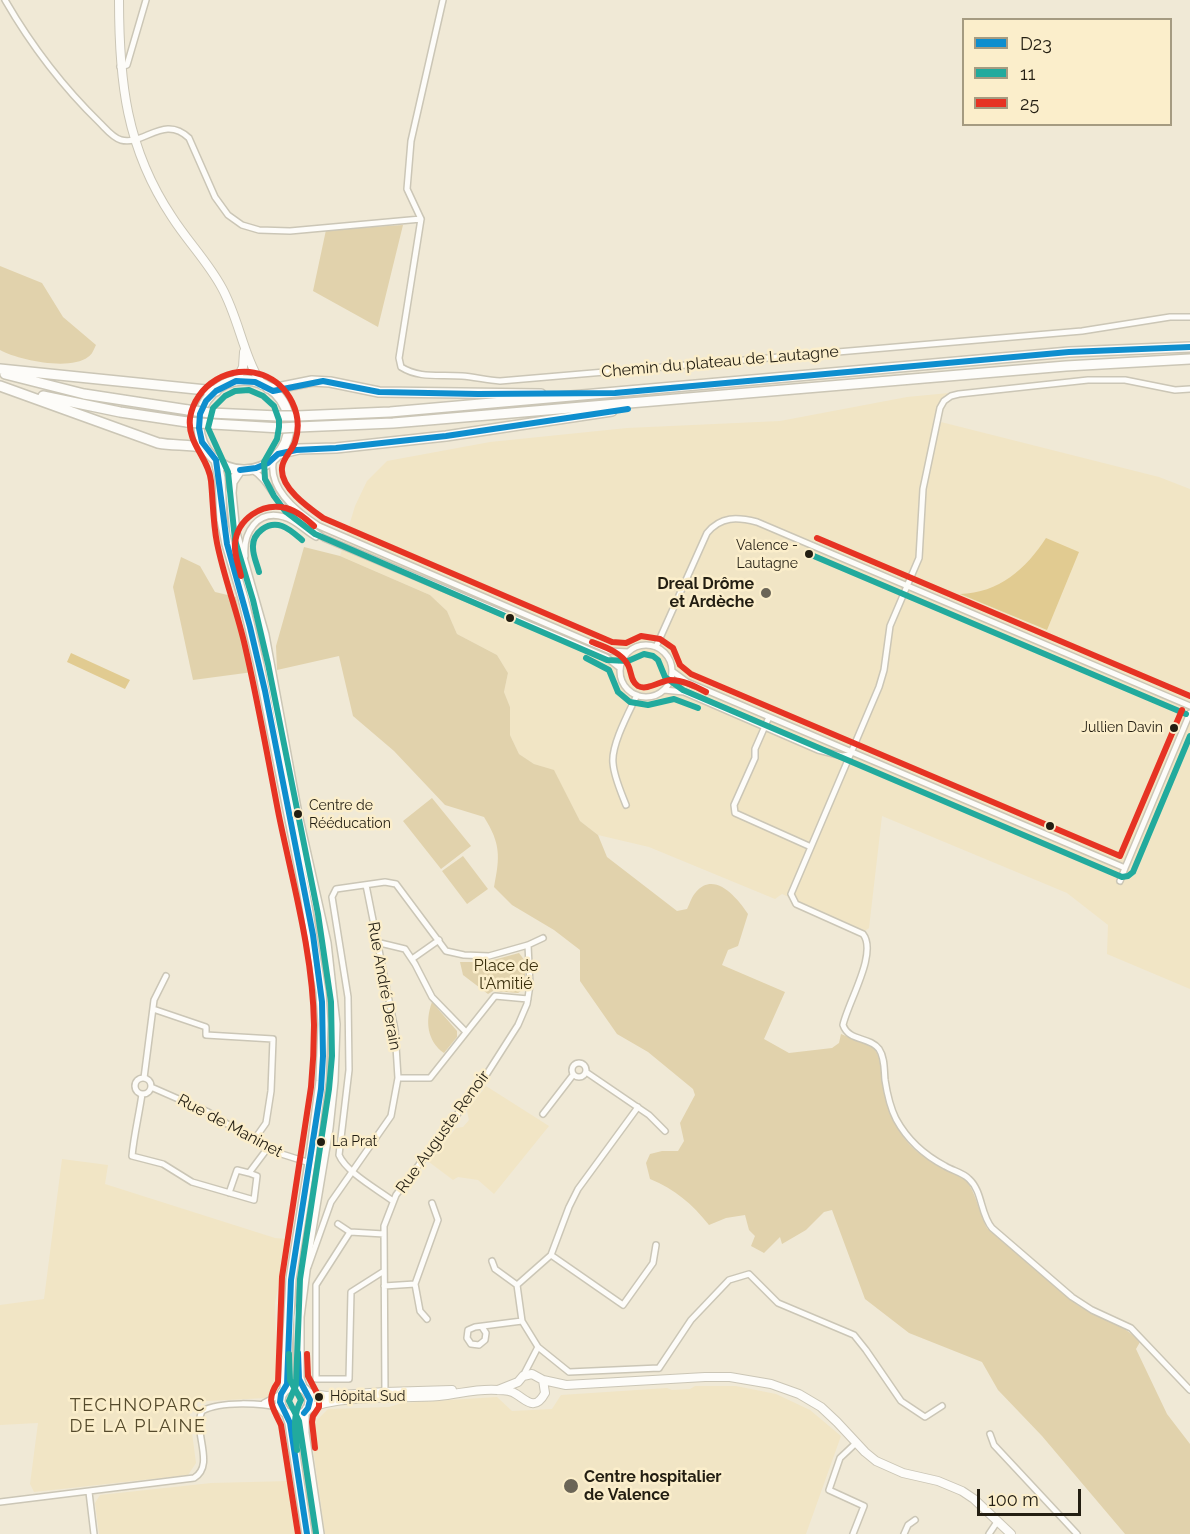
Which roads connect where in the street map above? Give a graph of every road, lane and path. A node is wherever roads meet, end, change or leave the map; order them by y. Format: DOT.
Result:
graph roads {
  1 [pos="5,0"];
  2 [pos="119,0"];
  3 [pos="146,0"];
  4 [pos="443,0"];
  5 [pos="120,67"];
  6 [pos="134,139"];
  7 [pos="422,219"];
  8 [pos="1190,317"];
  9 [pos="244,347"];
  10 [pos="1190,347"];
  11 [pos="1190,359"];
  12 [pos="0,370"];
  13 [pos="236,381"];
  14 [pos="0,385"];
  15 [pos="268,388"];
  16 [pos="1190,389"];
  17 [pos="216,391"];
  18 [pos="615,393"];
  19 [pos="721,395"];
  20 [pos="205,448"];
  21 [pos="276,456"];
  22 [pos="216,460"];
  23 [pos="245,470"];
  24 [pos="324,538"];
  25 [pos="907,586"];
  26 [pos="253,594"];
  27 [pos="657,647"];
  28 [pos="628,652"];
  29 [pos="620,668"];
  30 [pos="672,671"];
  31 [pos="664,690"];
  32 [pos="637,695"];
  33 [pos="1190,706"];
  34 [pos="1190,713"];
  35 [pos="769,717"];
  36 [pos="765,727"];
  37 [pos="851,753"];
  38 [pos="626,805"];
  39 [pos="811,847"];
  40 [pos="1125,868"];
  41 [pos="1120,881"];
  42 [pos="366,885"];
  43 [pos="543,938"];
  44 [pos="439,940"];
  45 [pos="376,942"];
  46 [pos="528,945"];
  47 [pos="412,959"];
  48 [pos="166,976"];
  49 [pos="528,999"];
  50 [pos="153,1009"];
  51 [pos="466,1032"];
  52 [pos="586,1072"];
  53 [pos="573,1075"];
  54 [pos="144,1078"];
  55 [pos="398,1078"];
  56 [pos="151,1087"];
  57 [pos="142,1094"];
  58 [pos="638,1107"];
  59 [pos="543,1114"];
  60 [pos="665,1131"];
  61 [pos="254,1140"];
  62 [pos="267,1149"];
  63 [pos="310,1163"];
  64 [pos="352,1171"];
  65 [pos="249,1173"];
  66 [pos="229,1193"];
  67 [pos="393,1201"];
  68 [pos="432,1203"];
  69 [pos="338,1224"];
  70 [pos="350,1232"];
  71 [pos="384,1234"];
  72 [pos="656,1245"];
  73 [pos="551,1255"];
  74 [pos="492,1261"];
  75 [pos="384,1271"];
  76 [pos="303,1280"];
  77 [pos="416,1284"];
  78 [pos="518,1285"];
  79 [pos="384,1286"];
  80 [pos="427,1319"];
  81 [pos="522,1321"];
  82 [pos="482,1327"];
  83 [pos="538,1347"];
  84 [pos="533,1355"];
  85 [pos="659,1368"];
  86 [pos="539,1377"];
  87 [pos="521,1379"];
  88 [pos="668,1379"];
  89 [pos="566,1385"];
  90 [pos="305,1390"];
  91 [pos="498,1390"];
  92 [pos="1190,1390"];
  93 [pos="283,1391"];
  94 [pos="545,1393"];
  95 [pos="385,1395"];
  96 [pos="518,1395"];
  97 [pos="263,1404"];
  98 [pos="942,1406"];
  99 [pos="284,1411"];
  100 [pos="306,1411"];
  101 [pos="990,1434"];
  102 [pos="856,1443"];
  103 [pos="89,1492"];
  104 [pos="0,1502"];
  105 [pos="915,1520"];
  106 [pos="997,1522"];
  107 [pos="1008,1533"];
  108 [pos="94,1534"];
  109 [pos="307,1534"];
  110 [pos="319,1534"];
  111 [pos="854,1534"];
  112 [pos="904,1534"];
  113 [pos="989,1534"];
  114 [pos="1077,1534"];
  1 -- 6 [label="street"];
  2 -- 5 [label="main road"];
  3 -- 5 [label="street"];
  4 -- 7 [label="street"];
  5 -- 6 [label="main road"];
  6 -- 7 [label="street"];
  6 -- 9 [label="main road"];
  7 -- 8 [label="street, Chemin du plateau de Lautagne"];
  9 -- 13 [label="main road"];
  9 -- 15 [label="main road"];
  10 -- 18 [label="main road"];
  11 -- 19 [label="main road"];
  12 -- 17 [label="main road"];
  12 -- 18 [label="main road, bridge"];
  13 -- 15 [label="main road"];
  13 -- 17 [label="main road"];
  14 -- 19 [label="main road, bridge"];
  14 -- 20 [label="main road"];
  15 -- 18 [label="main road"];
  15 -- 21 [label="main road"];
  16 -- 25 [label="street"];
  17 -- 20 [label="main road"];
  19 -- 21 [label="main road"];
  20 -- 22 [label="main road"];
  21 -- 23 [label="main road"];
  21 -- 28 [label="street"];
  22 -- 23 [label="main road"];
  22 -- 63 [label="main road"];
  23 -- 24 [label="street"];
  23 -- 26 [label="main road"];
  24 -- 26 [label="street"];
  24 -- 29 [label="street"];
  25 -- 27 [label="street"];
  25 -- 33 [label="street"];
  25 -- 37 [label="street"];
  26 -- 76 [label="main road"];
  27 -- 28 [label="street"];
  27 -- 30 [label="street"];
  28 -- 29 [label="street"];
  29 -- 32 [label="street"];
  30 -- 31 [label="street"];
  30 -- 35 [label="street"];
  31 -- 32 [label="street"];
  31 -- 36 [label="street"];
  32 -- 38 [label="street"];
  34 -- 40 [label="street"];
  35 -- 36 [label="street"];
  35 -- 37 [label="street"];
  36 -- 37 [label="street"];
  36 -- 39 [label="street"];
  37 -- 39 [label="street"];
  37 -- 40 [label="street"];
  39 -- 92 [label="street"];
  40 -- 41 [label="street"];
  42 -- 44 [label="street"];
  42 -- 45 [label="street, Rue André Derain"];
  42 -- 64 [label="street"];
  43 -- 46 [label="street"];
  44 -- 46 [label="street"];
  44 -- 47 [label="street"];
  45 -- 47 [label="street"];
  45 -- 55 [label="street, Rue André Derain"];
  46 -- 49 [label="street, Rue Auguste Renoir"];
  47 -- 51 [label="street"];
  48 -- 50 [label="street"];
  49 -- 51 [label="street"];
  49 -- 67 [label="street, Rue Auguste Renoir"];
  50 -- 54 [label="street"];
  50 -- 61 [label="street"];
  51 -- 55 [label="street"];
  52 -- 53 [label="street"];
  52 -- 53 [label="street"];
  52 -- 58 [label="street"];
  53 -- 59 [label="street"];
  54 -- 56 [label="street"];
  54 -- 57 [label="street"];
  55 -- 64 [label="street, Rue André Derain"];
  56 -- 57 [label="street"];
  56 -- 61 [label="street, Rue de Maninet"];
  57 -- 66 [label="street"];
  58 -- 60 [label="street"];
  58 -- 73 [label="street"];
  61 -- 62 [label="street, Rue de Maninet"];
  62 -- 63 [label="street, Rue de Maninet"];
  62 -- 65 [label="street"];
  63 -- 93 [label="main road"];
  64 -- 67 [label="street"];
  64 -- 76 [label="street, Rue André Derain"];
  65 -- 66 [label="street"];
  65 -- 66 [label="street"];
  67 -- 71 [label="street, Rue Auguste Renoir"];
  68 -- 77 [label="street"];
  69 -- 70 [label="street"];
  70 -- 71 [label="street"];
  70 -- 75 [label="street"];
  71 -- 75 [label="street, Rue Auguste Renoir"];
  72 -- 73 [label="street"];
  73 -- 78 [label="street"];
  74 -- 78 [label="street"];
  75 -- 79 [label="street, Rue Auguste Renoir"];
  76 -- 90 [label="main road"];
  77 -- 79 [label="street"];
  77 -- 80 [label="street"];
  78 -- 81 [label="street"];
  79 -- 95 [label="street, Rue Auguste Renoir"];
  81 -- 82 [label="street"];
  81 -- 83 [label="street"];
  83 -- 84 [label="street"];
  83 -- 85 [label="street"];
  84 -- 86 [label="street"];
  84 -- 87 [label="street"];
  85 -- 88 [label="street"];
  85 -- 98 [label="street"];
  86 -- 87 [label="main road"];
  86 -- 89 [label="main road"];
  86 -- 94 [label="main road"];
  87 -- 91 [label="main road"];
  87 -- 96 [label="main road"];
  88 -- 89 [label="main road"];
  88 -- 102 [label="main road"];
  89 -- 94 [label="main road"];
  90 -- 93 [label="main road"];
  90 -- 95 [label="main road"];
  90 -- 100 [label="main road"];
  91 -- 95 [label="main road"];
  91 -- 96 [label="main road"];
  93 -- 97 [label="street"];
  93 -- 99 [label="main road"];
  94 -- 96 [label="main road"];
  95 -- 100 [label="main road"];
  97 -- 99 [label="street"];
  97 -- 103 [label="street"];
  99 -- 100 [label="main road"];
  99 -- 109 [label="main road"];
  100 -- 110 [label="main road"];
  101 -- 114 [label="street"];
  102 -- 106 [label="main road"];
  102 -- 111 [label="street"];
  103 -- 104 [label="street"];
  103 -- 108 [label="street"];
  105 -- 112 [label="street"];
  106 -- 107 [label="main road"];
  106 -- 113 [label="street"];
}
